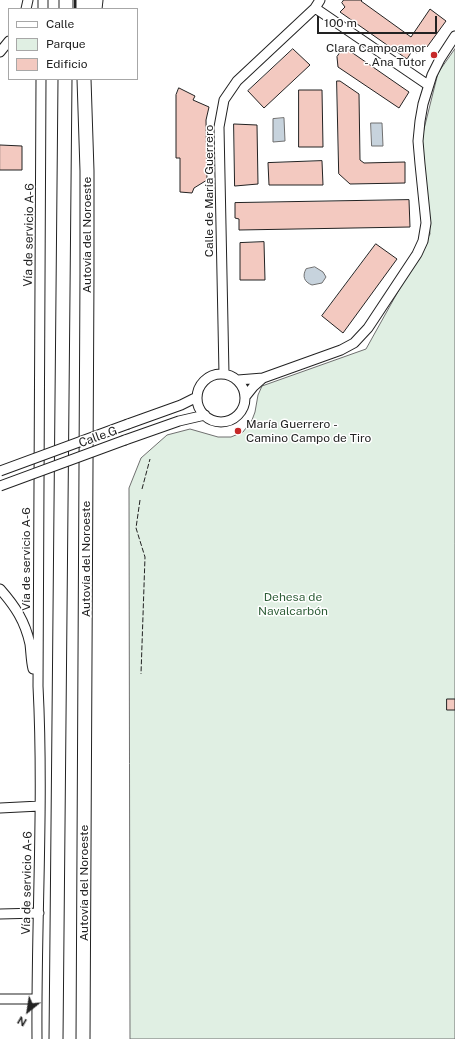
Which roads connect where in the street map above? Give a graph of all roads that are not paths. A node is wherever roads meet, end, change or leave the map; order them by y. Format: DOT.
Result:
graph roads {
  1 [pos="320,0"];
  2 [pos="315,8"];
  3 [pos="455,36"];
  4 [pos="8,42"];
  5 [pos="0,52"];
  6 [pos="42,80"];
  7 [pos="65,80"];
  8 [pos="84,80"];
  9 [pos="92,80"];
  10 [pos="428,86"];
  11 [pos="224,374"];
  12 [pos="263,378"];
  13 [pos="238,380"];
  14 [pos="197,397"];
  15 [pos="245,397"];
  16 [pos="205,415"];
  17 [pos="0,471"];
  18 [pos="0,486"];
  19 [pos="86,492"];
  20 [pos="0,589"];
  21 [pos="38,686"];
  22 [pos="40,806"];
  23 [pos="0,808"];
  24 [pos="39,913"];
  25 [pos="0,914"];
  26 [pos="0,999"];
  27 [pos="37,999"];
  28 [pos="84,1001"];
  29 [pos="37,1039"];
  30 [pos="56,1039"];
  31 [pos="83,1039"];
  32 [pos="88,1039"];
  1 -- 2 [label="street, Calle de María Guerrero"];
  2 -- 10 [label="street"];
  2 -- 11 [label="street, Calle de María Guerrero"];
  3 -- 10 [label="street"];
  4 -- 5 [label="street"];
  6 -- 21 [label="street, Vía de servicio A-6"];
  7 -- 30 [label="highway, Autovía del Noroeste"];
  8 -- 19 [label="highway, Autovía del Noroeste"];
  9 -- 19 [label="highway"];
  10 -- 12 [label="street"];
  11 -- 13 [label="street"];
  11 -- 14 [label="street"];
  12 -- 13 [label="street"];
  12 -- 15 [label="street"];
  13 -- 15 [label="street"];
  14 -- 16 [label="street"];
  14 -- 17 [label="street, Calle G, bridge"];
  15 -- 16 [label="street"];
  16 -- 18 [label="street, Calle G, bridge"];
  19 -- 28 [label="highway, Autovía del Noroeste"];
  20 -- 21 [label="street"];
  21 -- 22 [label="street, Vía de servicio A-6"];
  22 -- 23 [label="street"];
  22 -- 24 [label="street, Vía de servicio A-6"];
  24 -- 25 [label="street"];
  24 -- 27 [label="street, Vía de servicio A-6"];
  26 -- 27 [label="street"];
  27 -- 29 [label="street, Vía de servicio A-6"];
  28 -- 31 [label="highway, Autovía del Noroeste"];
  28 -- 32 [label="highway"];
}
